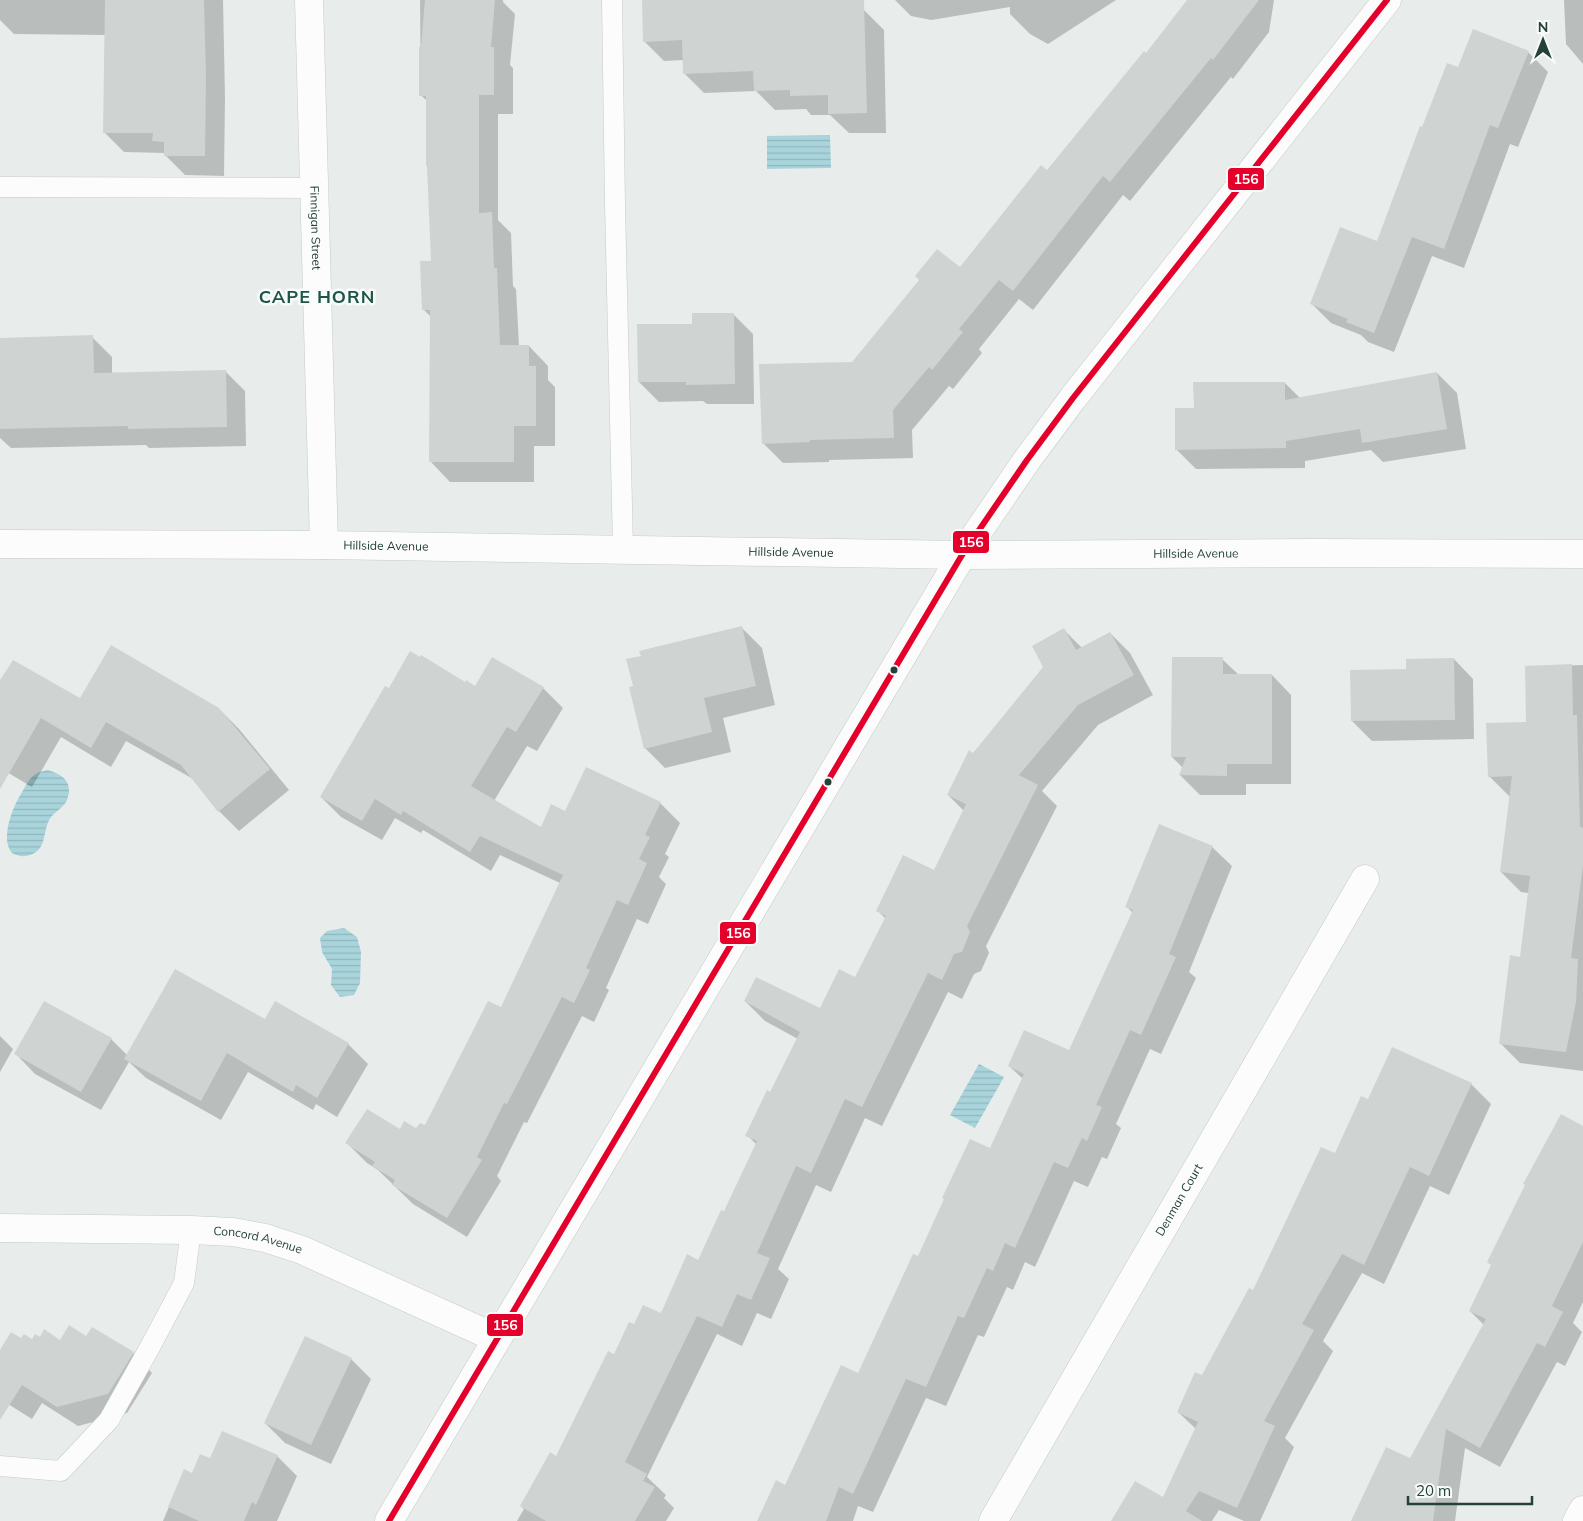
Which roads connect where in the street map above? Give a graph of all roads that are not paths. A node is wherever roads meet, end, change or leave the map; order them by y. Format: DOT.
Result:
graph roads {
  1 [pos="309,0"];
  2 [pos="612,0"];
  3 [pos="1387,0"];
  4 [pos="0,187"];
  5 [pos="313,188"];
  6 [pos="0,544"];
  7 [pos="324,545"];
  8 [pos="623,548"];
  9 [pos="1583,554"];
  10 [pos="962,555"];
  11 [pos="1365,879"];
  12 [pos="0,1228"];
  13 [pos="191,1230"];
  14 [pos="496,1338"];
  15 [pos="0,1466"];
  16 [pos="1583,1510"];
  17 [pos="389,1521"];
  18 [pos="993,1521"];
  19 [pos="1576,1521"];
  1 -- 5 [label="street, Finnigan Street"];
  2 -- 8 [label="lane"];
  3 -- 10 [label="street"];
  4 -- 5 [label="lane"];
  5 -- 7 [label="street, Finnigan Street"];
  6 -- 7 [label="street, Hillside Avenue"];
  7 -- 8 [label="street, Hillside Avenue"];
  8 -- 10 [label="street, Hillside Avenue"];
  9 -- 10 [label="street, Hillside Avenue"];
  10 -- 14 [label="street"];
  11 -- 18 [label="street, Denman Court"];
  12 -- 13 [label="street, Concord Avenue"];
  13 -- 14 [label="street, Concord Avenue"];
  13 -- 15 [label="lane"];
  14 -- 17 [label="street"];
  16 -- 19 [label="street"];
}
